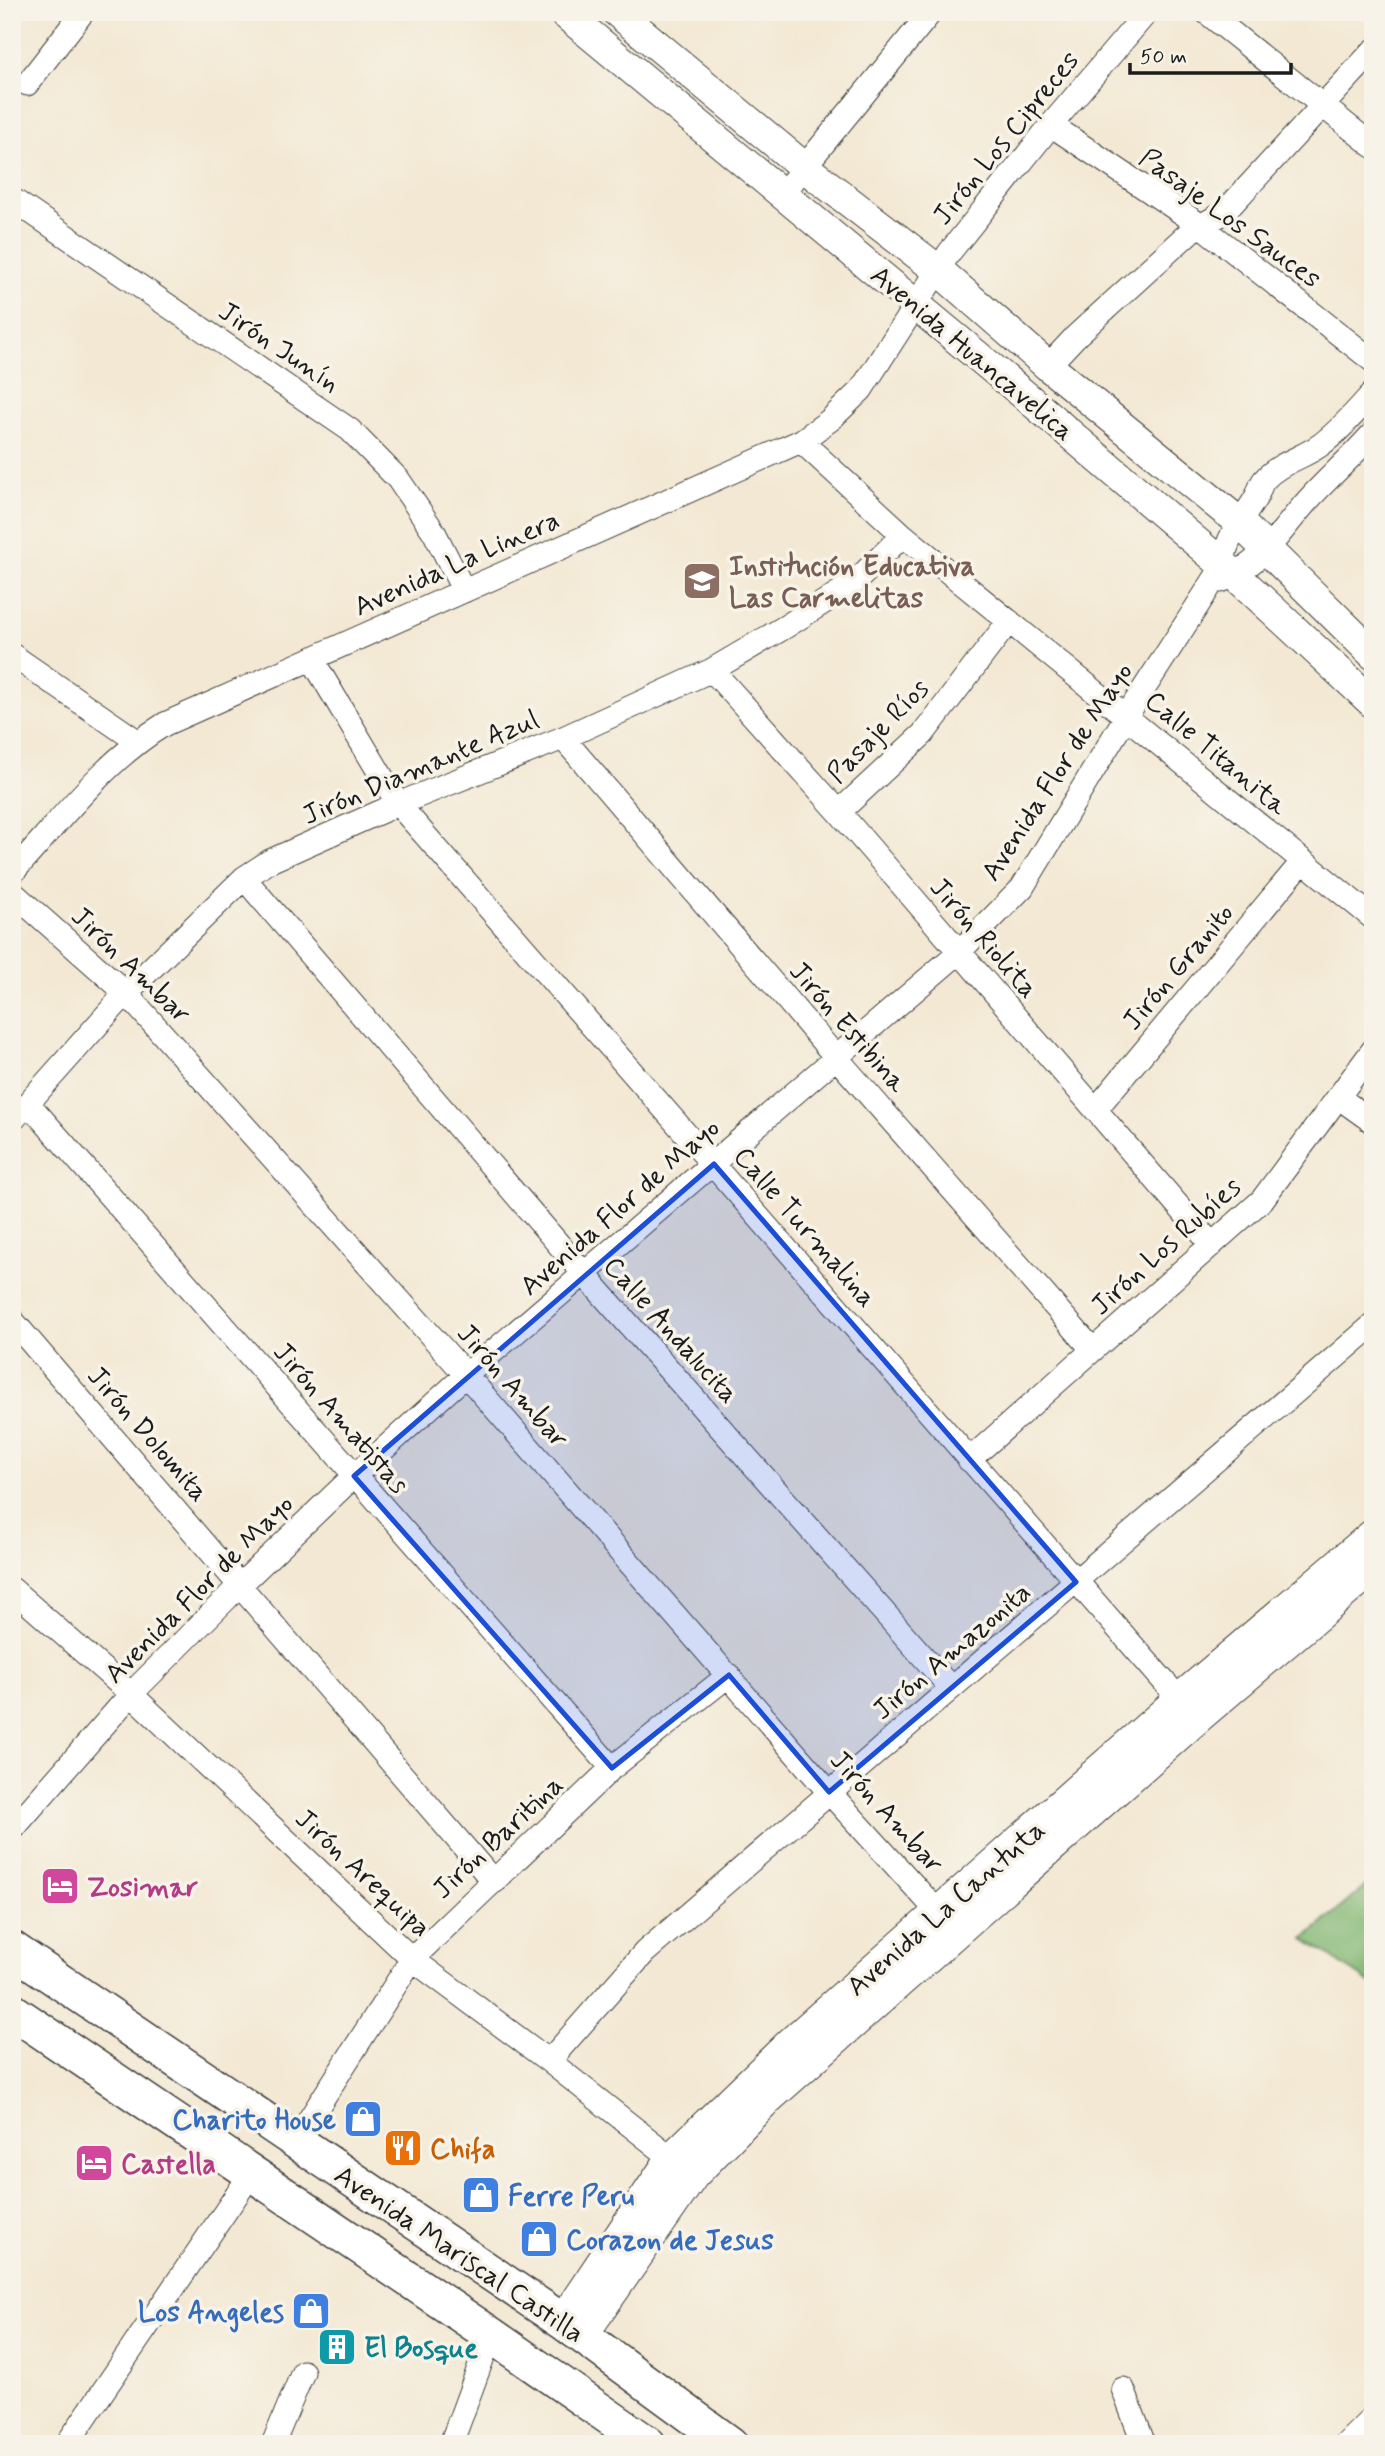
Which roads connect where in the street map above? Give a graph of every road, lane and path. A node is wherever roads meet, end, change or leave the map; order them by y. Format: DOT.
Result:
graph roads {
  1 [pos="83,12"];
  2 [pos="563,12"];
  3 [pos="931,12"];
  4 [pos="1147,12"];
  5 [pos="1206,12"];
  6 [pos="625,15"];
  7 [pos="603,45"];
  8 [pos="1373,51"];
  9 [pos="27,84"];
  10 [pos="1321,106"];
  11 [pos="1051,125"];
  12 [pos="1373,146"];
  13 [pos="804,167"];
  14 [pos="783,192"];
  15 [pos="12,199"];
  16 [pos="1200,225"];
  17 [pos="938,270"];
  18 [pos="918,304"];
  19 [pos="1373,362"];
  20 [pos="1048,366"];
  21 [pos="1373,393"];
  22 [pos="1373,433"];
  23 [pos="801,441"];
  24 [pos="1240,523"];
  25 [pos="903,535"];
  26 [pos="1268,550"];
  27 [pos="1222,575"];
  28 [pos="464,591"];
  29 [pos="1009,621"];
  30 [pos="12,654"];
  31 [pos="1373,654"];
  32 [pos="312,659"];
  33 [pos="712,670"];
  34 [pos="1373,703"];
  35 [pos="1127,715"];
  36 [pos="563,738"];
  37 [pos="137,741"];
  38 [pos="398,804"];
  39 [pos="839,812"];
  40 [pos="1303,861"];
  41 [pos="12,873"];
  42 [pos="244,878"];
  43 [pos="12,892"];
  44 [pos="1373,918"];
  45 [pos="958,953"];
  46 [pos="126,993"];
  47 [pos="1373,1050"];
  48 [pos="835,1056"];
  49 [pos="1338,1097"];
  50 [pos="28,1103"];
  51 [pos="1096,1109"];
  52 [pos="12,1121"];
  53 [pos="1373,1122"];
  54 [pos="714,1164"];
  55 [pos="1212,1245"];
  56 [pos="585,1275"];
  57 [pos="12,1320"];
  58 [pos="1373,1325"];
  59 [pos="1093,1350"];
  60 [pos="466,1376"];
  61 [pos="969,1460"];
  62 [pos="354,1476"];
  63 [pos="1373,1534"];
  64 [pos="1373,1569"];
  65 [pos="1076,1582"];
  66 [pos="240,1586"];
  67 [pos="12,1588"];
  68 [pos="729,1675"];
  69 [pos="951,1688"];
  70 [pos="131,1694"];
  71 [pos="1188,1709"];
  72 [pos="612,1769"];
  73 [pos="829,1792"];
  74 [pos="12,1830"];
  75 [pos="494,1882"];
  76 [pos="947,1923"];
  77 [pos="12,1949"];
  78 [pos="412,1959"];
  79 [pos="12,2011"];
  80 [pos="548,2060"];
  81 [pos="295,2142"];
  82 [pos="683,2166"];
  83 [pos="251,2174"];
  84 [pos="573,2328"];
  85 [pos="491,2335"];
  86 [pos="303,2372"];
  87 [pos="1123,2389"];
  88 [pos="1373,2417"];
  89 [pos="67,2444"];
  90 [pos="273,2444"];
  91 [pos="451,2444"];
  92 [pos="648,2444"];
  93 [pos="730,2444"];
  94 [pos="1144,2444"];
  95 [pos="1346,2444"];
  1 -- 9 [label="street"];
  2 -- 7 [label="main road, Avenida Huancavelica"];
  3 -- 13 [label="street"];
  4 -- 11 [label="street, Jirón Los Cipreces"];
  5 -- 10 [label="street"];
  6 -- 7 [label="street"];
  6 -- 13 [label="main road, Avenida Huancavelica"];
  7 -- 14 [label="main road, Avenida Huancavelica"];
  8 -- 10 [label="street"];
  10 -- 12 [label="street"];
  10 -- 16 [label="street"];
  11 -- 16 [label="street, Pasaje Los Sauces"];
  11 -- 17 [label="street, Jirón Los Cipreces"];
  13 -- 14 [label="street"];
  13 -- 17 [label="main road, Avenida Huancavelica"];
  14 -- 18 [label="main road, Avenida Huancavelica"];
  15 -- 28 [label="street, Jirón Junín"];
  16 -- 19 [label="street, Pasaje Los Sauces"];
  16 -- 20 [label="street"];
  17 -- 18 [label="street, Jirón Los Cipreces"];
  17 -- 20 [label="main road, Avenida Huancavelica"];
  18 -- 23 [label="street, Avenida La Linera"];
  18 -- 27 [label="main road, Avenida Huancavelica"];
  20 -- 24 [label="main road, Avenida Huancavelica"];
  21 -- 24 [label="street, Avenida Flor de Mayo"];
  22 -- 26 [label="street, Avenida Flor de Mayo"];
  23 -- 25 [label="street, Calle Titanita"];
  23 -- 28 [label="street, Avenida La Linera"];
  24 -- 26 [label="main road, Avenida Huancavelica"];
  24 -- 27 [label="street, Avenida Flor de Mayo"];
  25 -- 29 [label="street, Calle Titanita"];
  25 -- 33 [label="street, Jirón Diamante Azul"];
  26 -- 27 [label="street, Avenida Flor de Mayo"];
  26 -- 31 [label="main road, Avenida Huancavelica"];
  27 -- 34 [label="main road, Avenida Huancavelica"];
  27 -- 35 [label="street, Avenida Flor de Mayo"];
  28 -- 32 [label="street, Avenida La Linera"];
  29 -- 35 [label="street, Calle Titanita"];
  29 -- 39 [label="street, Pasaje Ríos"];
  30 -- 37 [label="street"];
  32 -- 37 [label="street, Avenida La Linera"];
  32 -- 38 [label="street, Calle Turmalina"];
  33 -- 36 [label="street, Jirón Diamante Azul"];
  33 -- 39 [label="street, Jirón Riolita"];
  35 -- 40 [label="street, Calle Titanita"];
  35 -- 45 [label="street, Avenida Flor de Mayo"];
  36 -- 38 [label="street, Jirón Diamante Azul"];
  36 -- 48 [label="street, Jirón Estibina"];
  37 -- 41 [label="street, Avenida La Linera"];
  38 -- 42 [label="street, Jirón Diamante Azul"];
  38 -- 54 [label="street, Calle Turmalina"];
  39 -- 45 [label="street, Jirón Riolita"];
  40 -- 44 [label="street, Calle Titanita"];
  40 -- 51 [label="street, Jirón Granito"];
  42 -- 46 [label="street, Jirón Diamante Azul"];
  42 -- 56 [label="street, Calle Andalucita"];
  43 -- 46 [label="street, Jirón Ambar"];
  45 -- 48 [label="street, Avenida Flor de Mayo"];
  45 -- 51 [label="street, Jirón Riolita"];
  46 -- 50 [label="street, Jirón Diamante Azul"];
  46 -- 60 [label="street, Jirón Ambar"];
  47 -- 49 [label="street, Jirón Los Rubíes"];
  48 -- 54 [label="street, Avenida Flor de Mayo"];
  48 -- 59 [label="street, Jirón Estibina"];
  49 -- 53 [label="street"];
  49 -- 55 [label="street, Jirón Los Rubíes"];
  50 -- 52 [label="street, Jirón Diamante Azul"];
  50 -- 62 [label="street, Jirón Amatistas"];
  51 -- 55 [label="street, Jirón Riolita"];
  54 -- 56 [label="street, Avenida Flor de Mayo"];
  54 -- 61 [label="street, Calle Turmalina"];
  55 -- 59 [label="street, Jirón Los Rubíes"];
  56 -- 60 [label="street, Avenida Flor de Mayo"];
  56 -- 69 [label="street, Calle Andalucita"];
  57 -- 66 [label="street, Jirón Dolomita"];
  58 -- 65 [label="street, Jirón Amazonita"];
  59 -- 61 [label="street, Jirón Los Rubíes"];
  60 -- 62 [label="street, Avenida Flor de Mayo"];
  60 -- 68 [label="street, Jirón Ambar"];
  61 -- 65 [label="street, Calle Turmalina"];
  62 -- 66 [label="street, Avenida Flor de Mayo"];
  62 -- 72 [label="street, Jirón Amatistas"];
  63 -- 71 [label="main road, Avenida La Cantuta"];
  64 -- 71 [label="main road, Avenida La Cantuta"];
  65 -- 69 [label="street, Jirón Amazonita"];
  65 -- 71 [label="street, Calle Turmalina"];
  66 -- 70 [label="street, Avenida Flor de Mayo"];
  66 -- 75 [label="street, Jirón Dolomita"];
  67 -- 70 [label="street, Jirón Arequipa"];
  68 -- 72 [label="street, Jirón Baritina"];
  68 -- 73 [label="street, Jirón Ambar"];
  69 -- 73 [label="street, Jirón Amazonita"];
  70 -- 74 [label="street, Avenida Flor de Mayo"];
  70 -- 78 [label="street, Jirón Arequipa"];
  71 -- 76 [label="main road, Avenida La Cantuta"];
  72 -- 75 [label="street, Jirón Baritina"];
  73 -- 76 [label="street, Jirón Ambar"];
  73 -- 80 [label="street, Jirón Amazonita"];
  75 -- 78 [label="street, Jirón Baritina"];
  76 -- 82 [label="main road, Avenida La Cantuta"];
  77 -- 81 [label="highway, Avenida Mariscal Castilla"];
  78 -- 80 [label="street, Jirón Arequipa"];
  78 -- 81 [label="street, Jirón Baritina"];
  79 -- 83 [label="highway, Avenida Mariscal Castilla"];
  80 -- 82 [label="street, Jirón Arequipa"];
  81 -- 84 [label="highway, Avenida Mariscal Castilla"];
  82 -- 84 [label="main road, Avenida La Cantuta"];
  83 -- 85 [label="highway, Avenida Mariscal Castilla"];
  83 -- 89 [label="street"];
  84 -- 93 [label="highway, Avenida Mariscal Castilla"];
  85 -- 91 [label="street"];
  85 -- 92 [label="highway, Avenida Mariscal Castilla"];
  86 -- 90 [label="street"];
  87 -- 94 [label="street"];
  88 -- 95 [label="street"];
}
